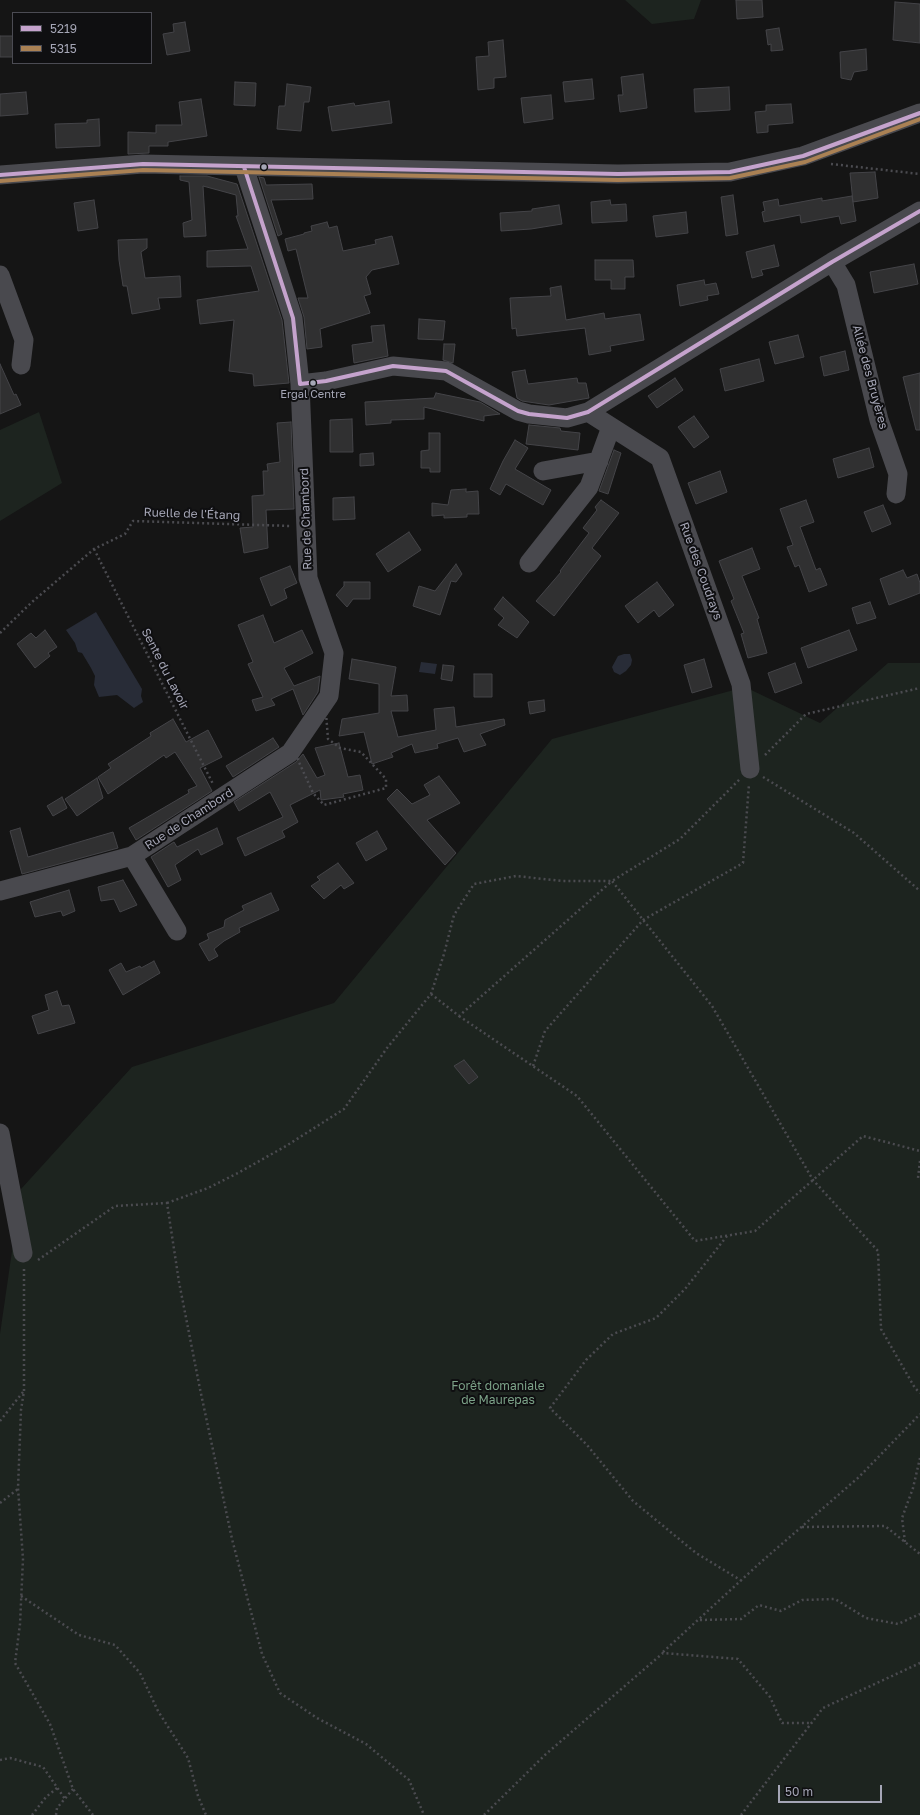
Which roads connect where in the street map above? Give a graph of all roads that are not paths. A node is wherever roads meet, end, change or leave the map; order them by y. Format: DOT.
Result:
graph roads {
  1 [pos="920,113"];
  2 [pos="244,167"];
  3 [pos="0,175"];
  4 [pos="920,211"];
  5 [pos="832,262"];
  6 [pos="0,275"];
  7 [pos="21,365"];
  8 [pos="300,384"];
  9 [pos="588,412"];
  10 [pos="611,427"];
  11 [pos="599,461"];
  12 [pos="543,471"];
  13 [pos="896,494"];
  14 [pos="529,563"];
  15 [pos="750,769"];
  16 [pos="132,856"];
  17 [pos="0,891"];
  18 [pos="177,931"];
  19 [pos="0,1133"];
  20 [pos="29,1262"];
  1 -- 2 [label="street"];
  2 -- 3 [label="street"];
  2 -- 8 [label="street, Rue de Chambord"];
  4 -- 5 [label="street"];
  5 -- 9 [label="street"];
  5 -- 13 [label="street, Allée des Bruyères"];
  6 -- 7 [label="street"];
  8 -- 9 [label="street"];
  8 -- 16 [label="street, Rue de Chambord"];
  9 -- 10 [label="street, Rue des Coudrays"];
  10 -- 11 [label="street"];
  10 -- 15 [label="street, Rue des Coudrays"];
  11 -- 12 [label="street"];
  11 -- 14 [label="street"];
  16 -- 17 [label="street, Rue de Chambord"];
  16 -- 18 [label="street"];
  19 -- 20 [label="street"];
}
